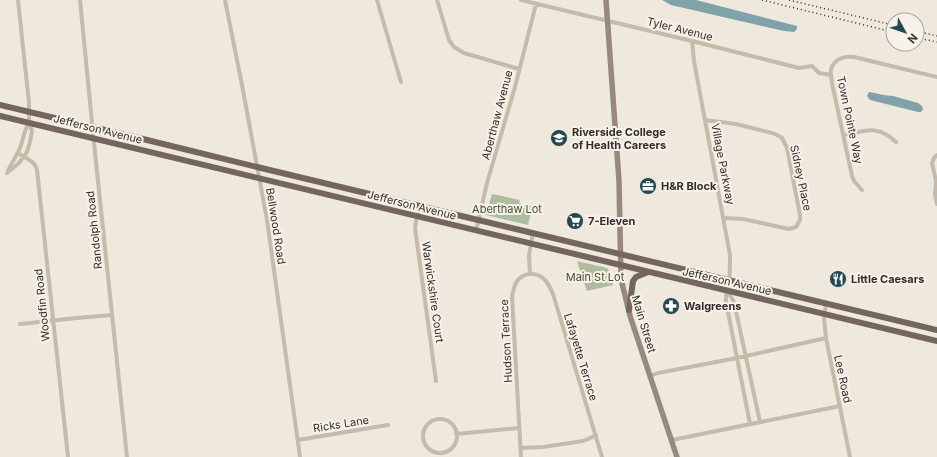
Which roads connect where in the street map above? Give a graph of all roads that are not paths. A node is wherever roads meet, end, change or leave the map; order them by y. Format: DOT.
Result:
graph roads {
  1 [pos="18,0"];
  2 [pos="80,0"];
  3 [pos="226,0"];
  4 [pos="377,0"];
  5 [pos="437,0"];
  6 [pos="521,0"];
  7 [pos="606,0"];
  8 [pos="536,4"];
  9 [pos="607,21"];
  10 [pos="692,41"];
  11 [pos="519,69"];
  12 [pos="831,75"];
  13 [pos="937,77"];
  14 [pos="401,82"];
  15 [pos="0,105"];
  16 [pos="29,112"];
  17 [pos="0,116"];
  18 [pos="705,120"];
  19 [pos="29,123"];
  20 [pos="93,127"];
  21 [pos="844,135"];
  22 [pos="94,139"];
  23 [pos="896,142"];
  24 [pos="18,153"];
  25 [pos="937,155"];
  26 [pos="24,157"];
  27 [pos="257,167"];
  28 [pos="260,178"];
  29 [pos="862,190"];
  30 [pos="937,204"];
  31 [pos="420,206"];
  32 [pos="417,216"];
  33 [pos="724,218"];
  34 [pos="479,220"];
  35 [pos="476,231"];
  36 [pos="533,233"];
  37 [pos="531,244"];
  38 [pos="620,254"];
  39 [pos="620,265"];
  40 [pos="648,272"];
  41 [pos="530,274"];
  42 [pos="729,280"];
  43 [pos="727,291"];
  44 [pos="826,304"];
  45 [pos="629,310"];
  46 [pos="825,314"];
  47 [pos="112,315"];
  48 [pos="53,321"];
  49 [pos="20,324"];
  50 [pos="937,330"];
  51 [pos="741,332"];
  52 [pos="732,334"];
  53 [pos="826,338"];
  54 [pos="937,341"];
  55 [pos="746,356"];
  56 [pos="737,358"];
  57 [pos="650,376"];
  58 [pos="436,382"];
  59 [pos="840,406"];
  60 [pos="760,422"];
  61 [pos="750,424"];
  62 [pos="388,425"];
  63 [pos="519,428"];
  64 [pos="456,434"];
  65 [pos="596,435"];
  66 [pos="298,440"];
  67 [pos="672,440"];
  68 [pos="521,448"];
  69 [pos="68,457"];
  70 [pos="127,457"];
  71 [pos="300,457"];
  72 [pos="521,457"];
  73 [pos="602,457"];
  74 [pos="677,457"];
  75 [pos="850,457"];
  1 -- 16 [label="street"];
  2 -- 20 [label="street, Randolph Road"];
  3 -- 27 [label="street, Bellwood Road"];
  4 -- 14 [label="street"];
  5 -- 11 [label="street"];
  6 -- 8 [label="street, Tyler Avenue"];
  7 -- 9 [label="main road, Main Street"];
  8 -- 9 [label="street, Tyler Avenue"];
  8 -- 11 [label="street, Aberthaw Avenue"];
  9 -- 10 [label="street, Tyler Avenue"];
  9 -- 38 [label="main road, Main Street"];
  10 -- 12 [label="street, Tyler Avenue"];
  10 -- 18 [label="street, Village Parkway"];
  11 -- 34 [label="street, Aberthaw Avenue"];
  12 -- 13 [label="street, Town Pointe Way"];
  12 -- 21 [label="street, Town Pointe Way"];
  15 -- 16 [label="main road, Jefferson Avenue"];
  16 -- 19 [label="street"];
  16 -- 20 [label="main road, Jefferson Avenue"];
  17 -- 19 [label="main road, Jefferson Avenue"];
  18 -- 33 [label="street, Village Parkway"];
  18 -- 33 [label="street, Sidney Place"];
  19 -- 22 [label="main road, Jefferson Avenue"];
  19 -- 24 [label="street"];
  19 -- 26 [label="street"];
  20 -- 22 [label="street, Randolph Road"];
  20 -- 27 [label="main road, Jefferson Avenue"];
  21 -- 23 [label="street"];
  21 -- 29 [label="street, Town Pointe Way"];
  22 -- 28 [label="main road, Jefferson Avenue"];
  22 -- 47 [label="street, Randolph Road"];
  24 -- 26 [label="street, Woodfin Road"];
  24 -- 26 [label="street"];
  25 -- 30 [label="street"];
  26 -- 48 [label="street, Woodfin Road"];
  27 -- 28 [label="street, Bellwood Road"];
  27 -- 31 [label="main road, Jefferson Avenue"];
  28 -- 32 [label="main road, Jefferson Avenue"];
  28 -- 66 [label="street, Bellwood Road"];
  31 -- 32 [label="street, Warwickshire Court"];
  31 -- 34 [label="main road, Jefferson Avenue"];
  32 -- 35 [label="main road, Jefferson Avenue"];
  32 -- 58 [label="street, Warwickshire Court"];
  33 -- 42 [label="street, Village Parkway"];
  34 -- 35 [label="street, Aberthaw Avenue"];
  34 -- 36 [label="main road, Jefferson Avenue"];
  35 -- 37 [label="main road, Jefferson Avenue"];
  36 -- 37 [label="street"];
  36 -- 38 [label="main road, Jefferson Avenue"];
  37 -- 39 [label="main road, Jefferson Avenue"];
  37 -- 41 [label="street"];
  38 -- 39 [label="main road, Main Street"];
  38 -- 42 [label="main road, Jefferson Avenue"];
  39 -- 40 [label="main road, Jefferson Avenue"];
  39 -- 45 [label="main road, Main Street"];
  40 -- 43 [label="main road, Jefferson Avenue"];
  40 -- 45 [label="main road"];
  41 -- 63 [label="street, Hudson Terrace"];
  41 -- 65 [label="street, Lafayette Terrace"];
  42 -- 43 [label="street, Village Parkway"];
  42 -- 44 [label="main road, Jefferson Avenue"];
  43 -- 46 [label="main road, Jefferson Avenue"];
  43 -- 51 [label="street"];
  43 -- 52 [label="street, Village Parkway"];
  44 -- 46 [label="street, Lee Road"];
  44 -- 50 [label="main road, Jefferson Avenue"];
  45 -- 57 [label="main road, Main Street"];
  46 -- 53 [label="street, Lee Road"];
  46 -- 54 [label="main road, Jefferson Avenue"];
  47 -- 48 [label="street"];
  47 -- 70 [label="street, Randolph Road"];
  48 -- 49 [label="street"];
  48 -- 69 [label="street, Woodfin Road"];
  51 -- 52 [label="street"];
  51 -- 55 [label="street"];
  52 -- 56 [label="street, Village Parkway"];
  53 -- 55 [label="street"];
  53 -- 59 [label="street, Lee Road"];
  55 -- 56 [label="street"];
  55 -- 60 [label="street"];
  56 -- 57 [label="street"];
  56 -- 61 [label="street, Village Parkway"];
  57 -- 67 [label="main road, Main Street"];
  59 -- 60 [label="street"];
  59 -- 75 [label="street, Lee Road"];
  60 -- 61 [label="street"];
  61 -- 67 [label="street"];
  62 -- 66 [label="street, Ricks Lane"];
  63 -- 64 [label="street"];
  63 -- 68 [label="street, Hudson Terrace"];
  64 -- 64 [label="street"];
  65 -- 68 [label="street"];
  65 -- 73 [label="street, Lafayette Terrace"];
  66 -- 71 [label="street, Bellwood Road"];
  67 -- 74 [label="main road, Main Street"];
  68 -- 72 [label="street, Hudson Terrace"];
}
